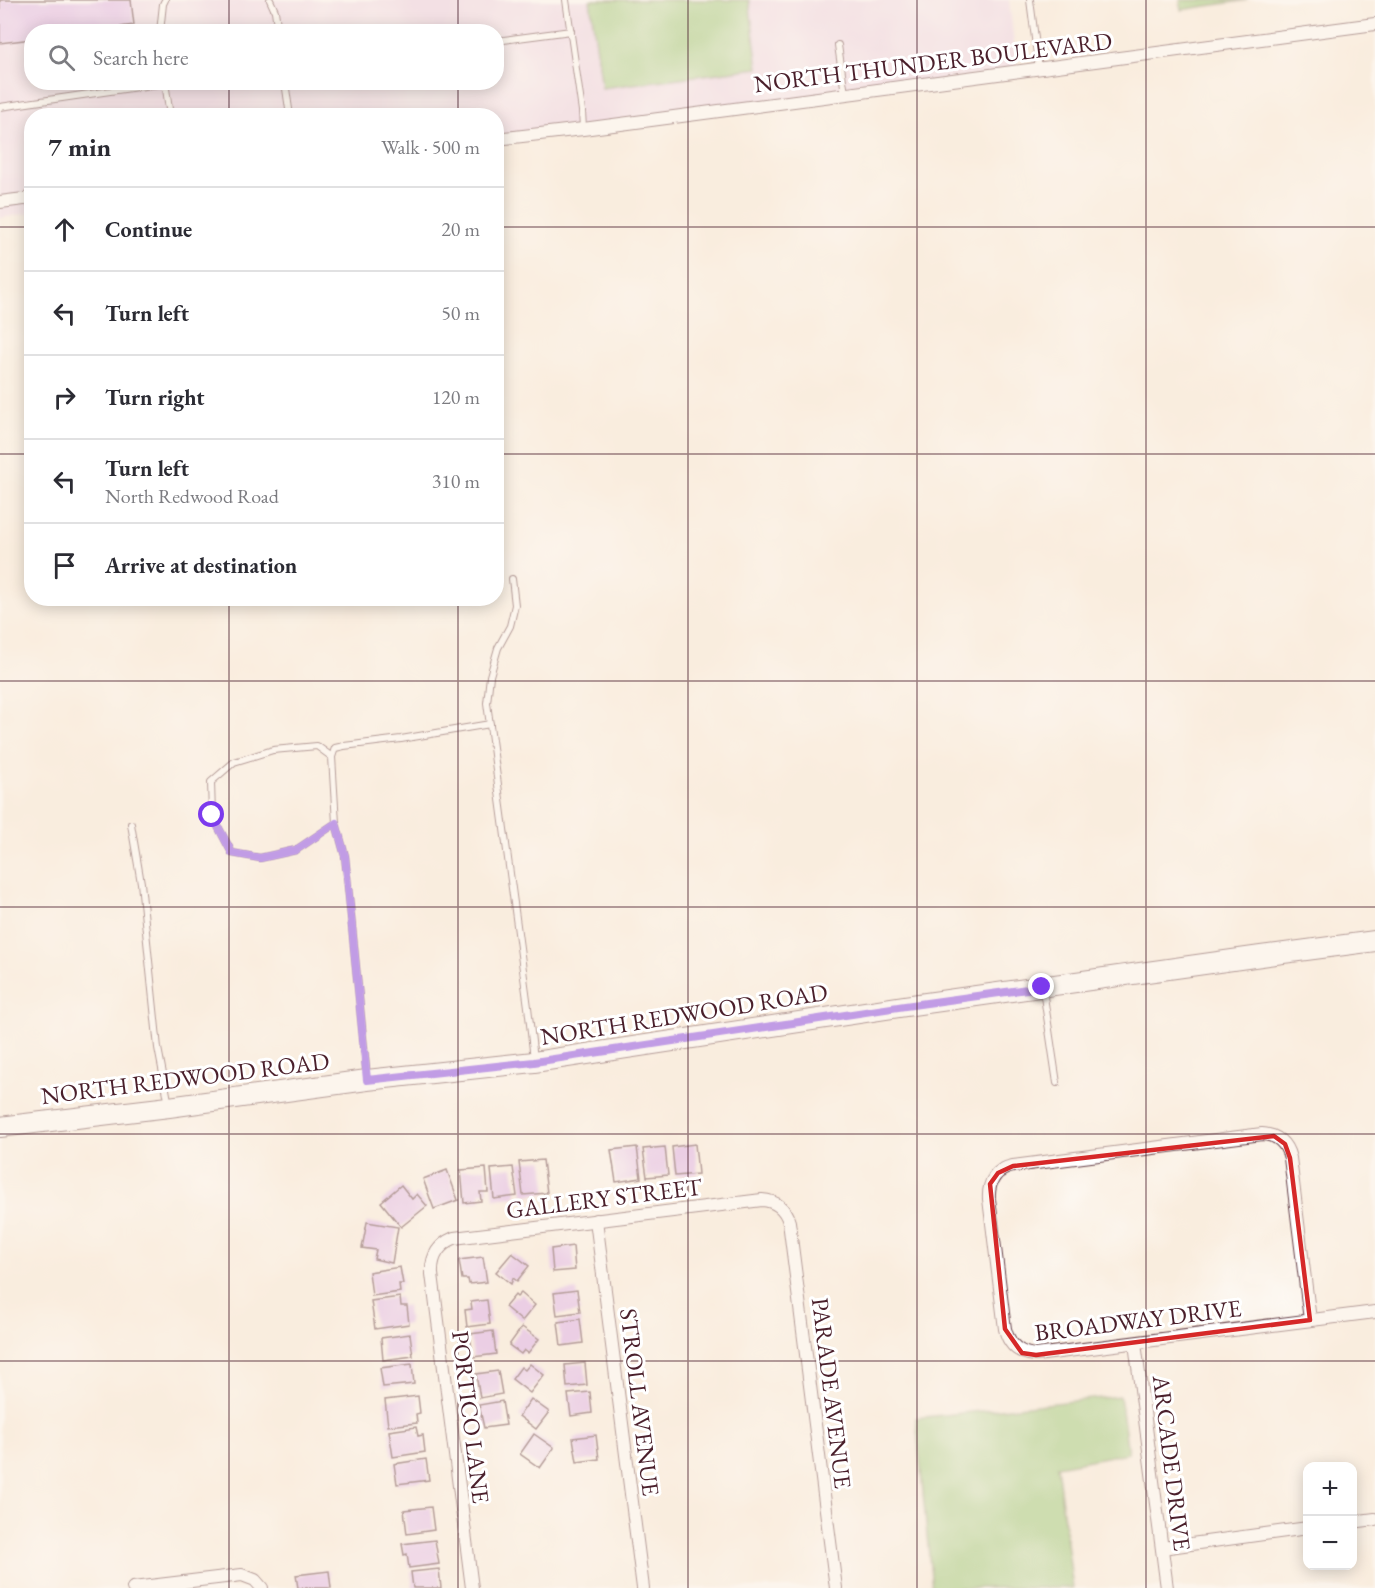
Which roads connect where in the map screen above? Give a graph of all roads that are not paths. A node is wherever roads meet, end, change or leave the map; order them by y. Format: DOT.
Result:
graph roads {
  1 [pos="165,0"];
  2 [pos="270,0"];
  3 [pos="567,0"];
  4 [pos="1030,0"];
  5 [pos="161,24"];
  6 [pos="277,24"];
  7 [pos="1375,24"];
  8 [pos="571,31"];
  9 [pos="504,40"];
  10 [pos="838,45"];
  11 [pos="1039,69"];
  12 [pos="117,90"];
  13 [pos="166,90"];
  14 [pos="286,90"];
  15 [pos="845,95"];
  16 [pos="0,107"];
  17 [pos="169,108"];
  18 [pos="289,108"];
  19 [pos="583,129"];
  20 [pos="504,138"];
  21 [pos="24,199"];
  22 [pos="0,202"];
  23 [pos="512,579"];
  24 [pos="490,724"];
  25 [pos="332,757"];
  26 [pos="336,823"];
  27 [pos="131,824"];
  28 [pos="1375,941"];
  29 [pos="1042,987"];
  30 [pos="534,1062"];
  31 [pos="367,1080"];
  32 [pos="1057,1083"];
  33 [pos="169,1107"];
  34 [pos="0,1127"];
  35 [pos="780,1206"];
  36 [pos="596,1221"];
  37 [pos="436,1252"];
  38 [pos="1375,1312"];
  39 [pos="1310,1320"];
  40 [pos="1135,1343"];
  41 [pos="1375,1520"];
  42 [pos="1357,1522"];
  43 [pos="1303,1529"];
  44 [pos="1161,1548"];
  45 [pos="258,1584"];
  46 [pos="133,1588"];
  47 [pos="472,1588"];
  48 [pos="642,1588"];
  49 [pos="836,1588"];
  50 [pos="1167,1588"];
  1 -- 5 [label="lane"];
  2 -- 6 [label="lane"];
  3 -- 8 [label="lane"];
  4 -- 11 [label="lane"];
  7 -- 11 [label="street, NORTH THUNDER BOULEVARD"];
  8 -- 9 [label="lane"];
  8 -- 19 [label="lane"];
  10 -- 15 [label="lane"];
  11 -- 15 [label="street, NORTH THUNDER BOULEVARD"];
  12 -- 16 [label="lane"];
  13 -- 17 [label="lane"];
  14 -- 18 [label="lane"];
  15 -- 19 [label="street, NORTH THUNDER BOULEVARD"];
  19 -- 20 [label="street, NORTH THUNDER BOULEVARD"];
  21 -- 22 [label="street"];
  23 -- 24 [label="lane"];
  24 -- 25 [label="lane"];
  24 -- 30 [label="lane"];
  25 -- 26 [label="lane"];
  25 -- 26 [label="lane"];
  26 -- 31 [label="lane"];
  27 -- 33 [label="lane"];
  28 -- 29 [label="main road, NORTH REDWOOD ROAD"];
  29 -- 30 [label="main road, NORTH REDWOOD ROAD"];
  29 -- 32 [label="lane"];
  30 -- 31 [label="main road, NORTH REDWOOD ROAD"];
  31 -- 33 [label="main road, NORTH REDWOOD ROAD"];
  33 -- 34 [label="main road, NORTH REDWOOD ROAD"];
  35 -- 36 [label="street, GALLERY STREET"];
  35 -- 49 [label="street, PARADE AVENUE"];
  36 -- 37 [label="street, GALLERY STREET"];
  36 -- 48 [label="street, STROLL AVENUE"];
  37 -- 47 [label="street, PORTICO LANE"];
  38 -- 39 [label="street, BROADWAY DRIVE"];
  39 -- 40 [label="street, BROADWAY DRIVE"];
  39 -- 40 [label="street, BROADWAY DRIVE"];
  40 -- 44 [label="street, ARCADE DRIVE"];
  41 -- 42 [label="street"];
  43 -- 44 [label="street"];
  44 -- 50 [label="street, ARCADE DRIVE"];
  45 -- 46 [label="street"];
}
